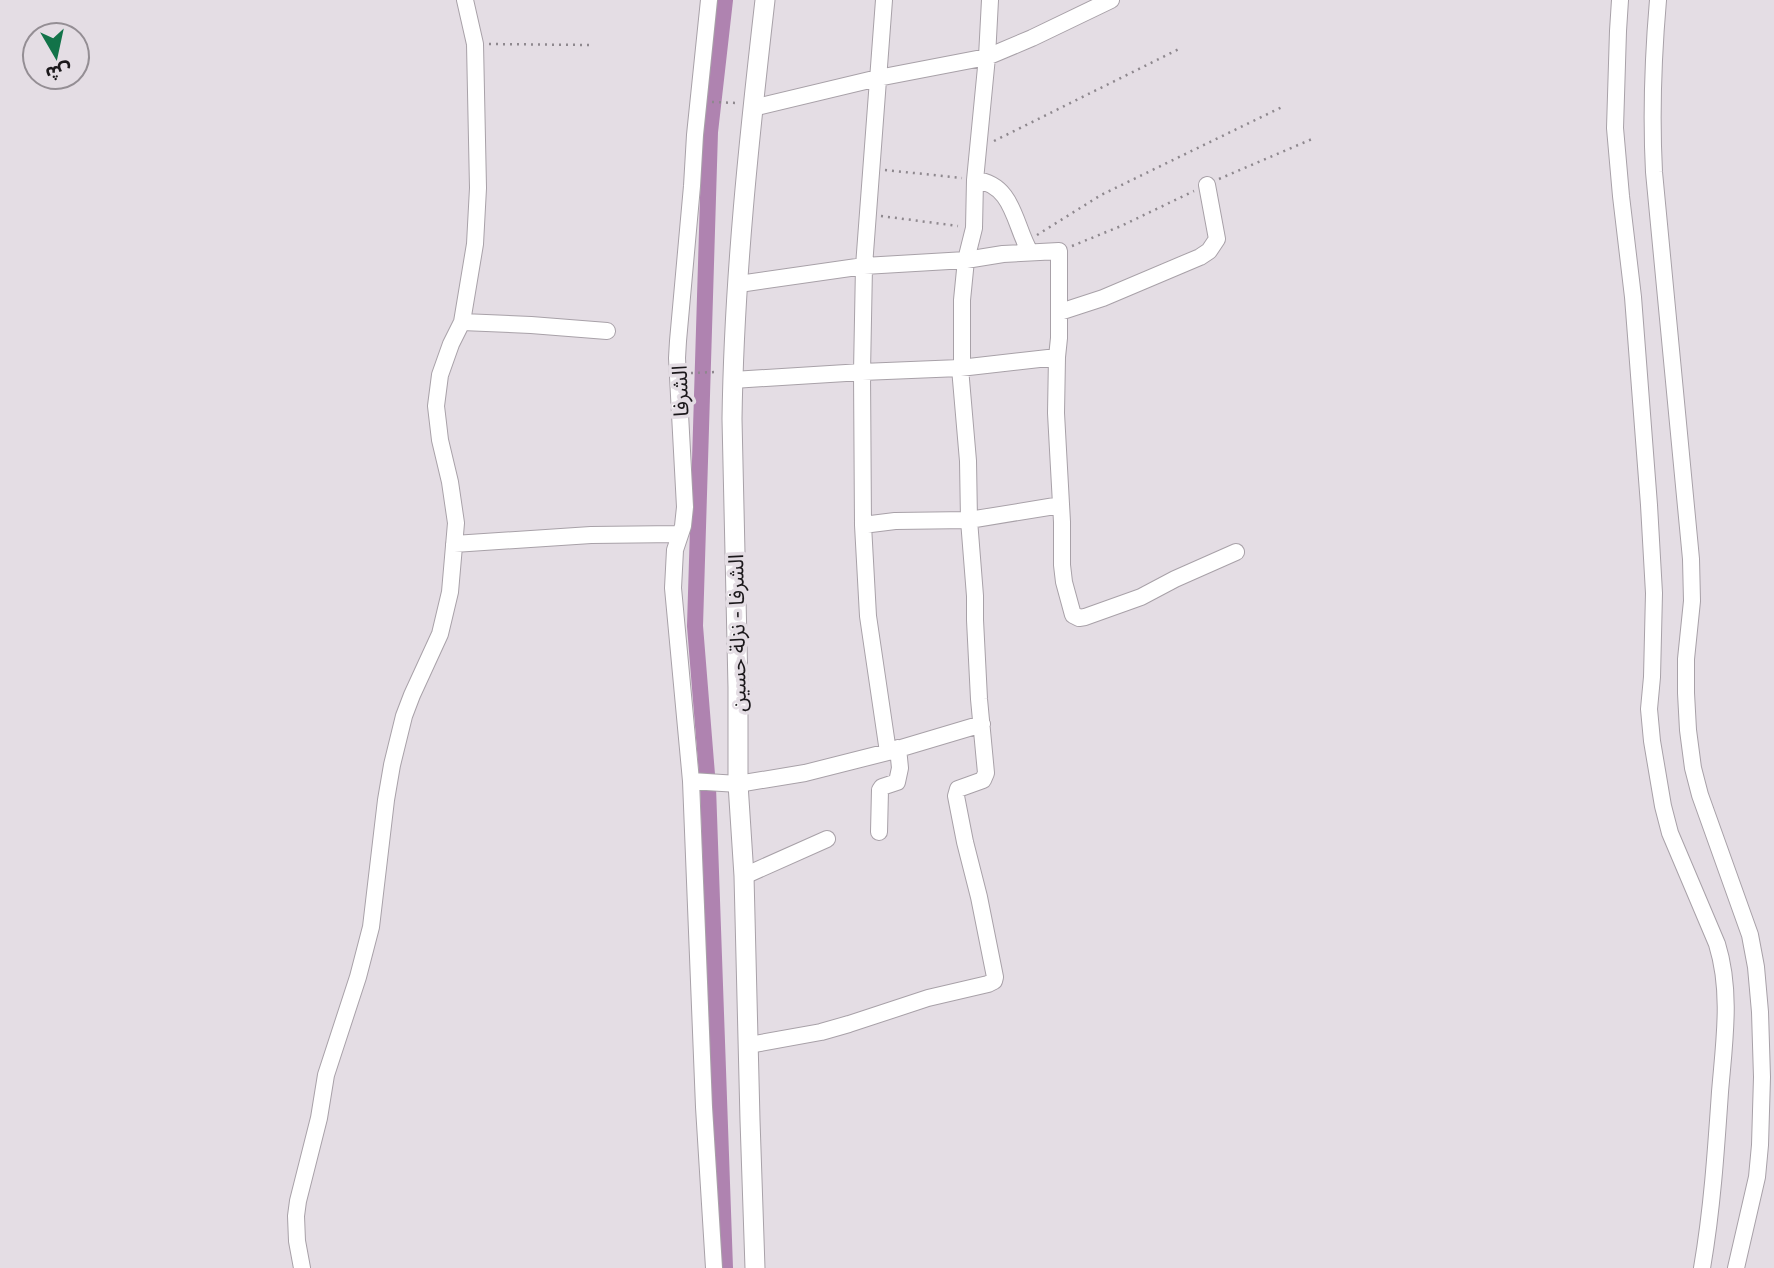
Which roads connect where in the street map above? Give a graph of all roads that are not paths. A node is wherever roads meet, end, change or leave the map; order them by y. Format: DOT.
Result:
graph roads {
  1 [pos="465,0"];
  2 [pos="709,0"];
  3 [pos="765,0"];
  4 [pos="884,0"];
  5 [pos="990,0"];
  6 [pos="1111,0"];
  7 [pos="1620,0"];
  8 [pos="1658,0"];
  9 [pos="987,57"];
  10 [pos="878,78"];
  11 [pos="753,108"];
  12 [pos="975,180"];
  13 [pos="1207,184"];
  14 [pos="1027,247"];
  15 [pos="966,260"];
  16 [pos="864,266"];
  17 [pos="738,284"];
  18 [pos="1060,313"];
  19 [pos="462,322"];
  20 [pos="607,331"];
  21 [pos="1057,357"];
  22 [pos="960,368"];
  23 [pos="862,372"];
  24 [pos="733,380"];
  25 [pos="1061,505"];
  26 [pos="969,520"];
  27 [pos="863,525"];
  28 [pos="679,534"];
  29 [pos="454,544"];
  30 [pos="1236,552"];
  31 [pos="982,724"];
  32 [pos="893,750"];
  33 [pos="695,781"];
  34 [pos="729,782"];
  35 [pos="878,832"];
  36 [pos="827,839"];
  37 [pos="744,876"];
  38 [pos="749,1045"];
  39 [pos="302,1268"];
  40 [pos="714,1268"];
  41 [pos="755,1268"];
  42 [pos="1702,1268"];
  43 [pos="1736,1268"];
  1 -- 19 [label="street"];
  2 -- 28 [label="street, الشرفا"];
  3 -- 11 [label="street, الشرفا - نزلة حسين"];
  4 -- 10 [label="street"];
  5 -- 9 [label="street"];
  6 -- 9 [label="street"];
  7 -- 42 [label="street"];
  8 -- 43 [label="street"];
  9 -- 10 [label="street"];
  9 -- 12 [label="street"];
  10 -- 11 [label="street"];
  10 -- 16 [label="street"];
  11 -- 17 [label="street, الشرفا - نزلة حسين"];
  12 -- 14 [label="street"];
  12 -- 15 [label="street"];
  13 -- 18 [label="street"];
  14 -- 15 [label="street"];
  14 -- 18 [label="street"];
  15 -- 16 [label="street"];
  15 -- 22 [label="street"];
  16 -- 17 [label="street"];
  16 -- 23 [label="street"];
  17 -- 24 [label="street, الشرفا - نزلة حسين"];
  18 -- 21 [label="street"];
  19 -- 20 [label="street"];
  19 -- 29 [label="street"];
  21 -- 22 [label="street"];
  21 -- 25 [label="street"];
  22 -- 23 [label="street"];
  22 -- 26 [label="street"];
  23 -- 24 [label="street"];
  23 -- 27 [label="street"];
  24 -- 34 [label="street, الشرفا - نزلة حسين"];
  25 -- 26 [label="street"];
  25 -- 30 [label="street"];
  26 -- 27 [label="street"];
  26 -- 31 [label="street"];
  27 -- 32 [label="street"];
  28 -- 29 [label="street"];
  28 -- 33 [label="street, الشرفا"];
  29 -- 39 [label="street"];
  31 -- 32 [label="street"];
  31 -- 38 [label="street"];
  32 -- 34 [label="street"];
  32 -- 35 [label="street"];
  33 -- 34 [label="street"];
  33 -- 40 [label="street, الشرفا"];
  34 -- 37 [label="street, الشرفا - نزلة حسين"];
  36 -- 37 [label="street"];
  37 -- 38 [label="street, الشرفا - نزلة حسين"];
  38 -- 41 [label="street, الشرفا - نزلة حسين"];
}
